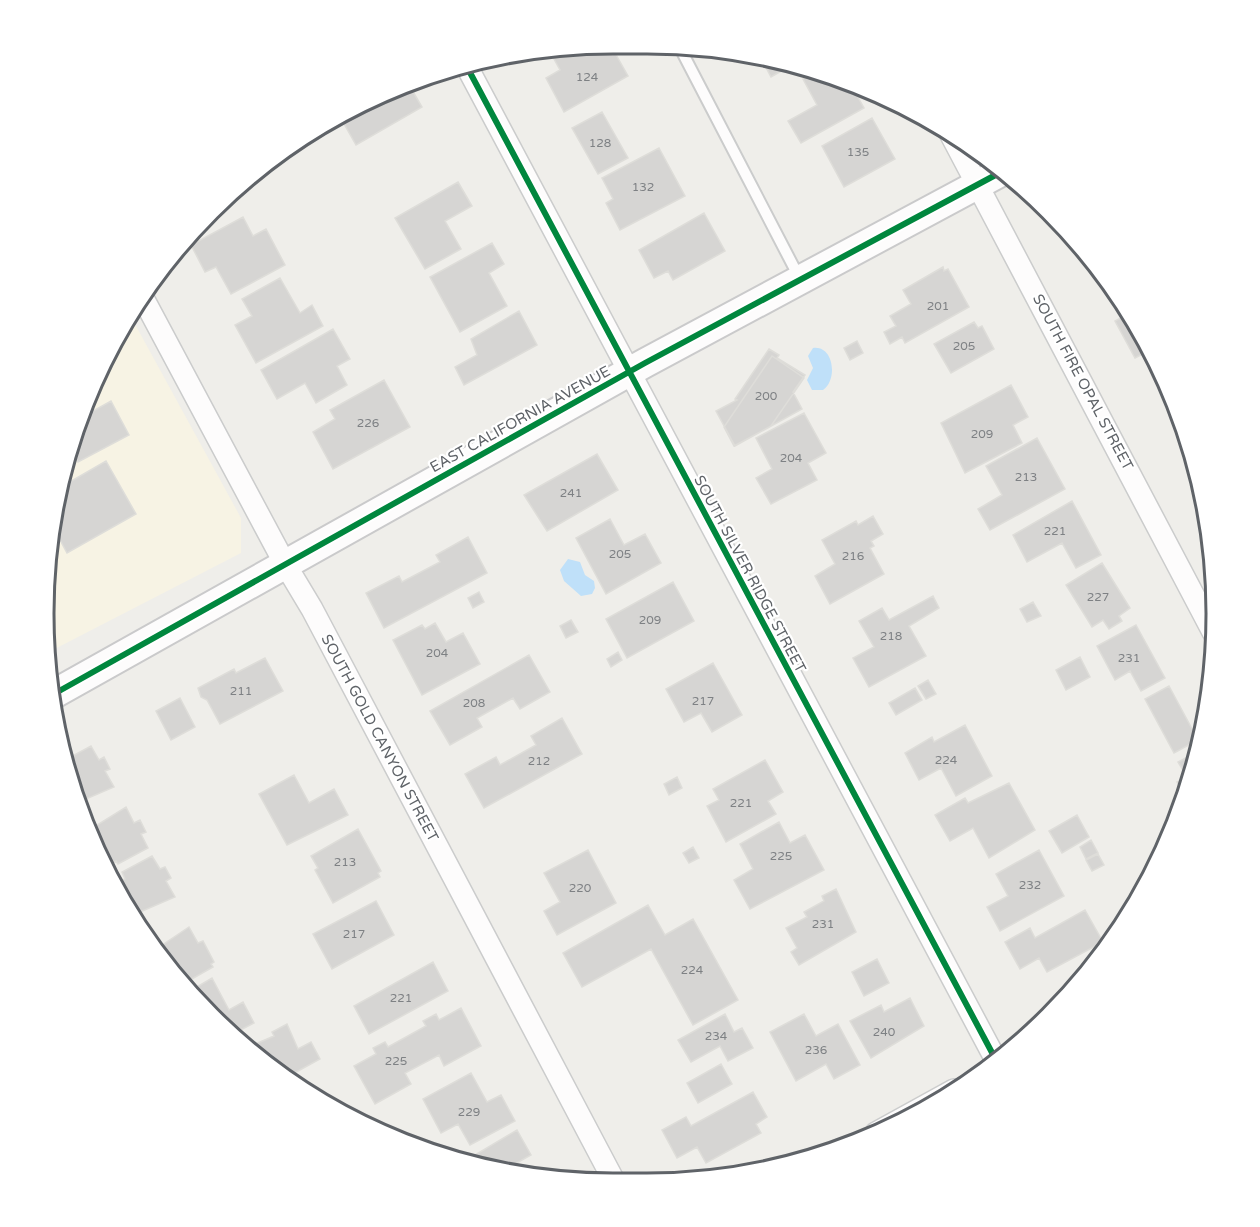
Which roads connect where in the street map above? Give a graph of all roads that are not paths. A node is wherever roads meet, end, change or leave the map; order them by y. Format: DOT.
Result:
graph roads {
  1 [pos="684,55"];
  2 [pos="470,73"];
  3 [pos="959,149"];
  4 [pos="994,176"];
  5 [pos="978,185"];
  6 [pos="800,280"];
  7 [pos="147,305"];
  8 [pos="628,373"];
  9 [pos="285,564"];
  10 [pos="1206,617"];
  11 [pos="60,691"];
  12 [pos="992,1053"];
  13 [pos="610,1173"];
  1 -- 6 [label="lane"];
  2 -- 8 [label="street, SOUTH SILVER RIDGE STREET"];
  3 -- 5 [label="street, SOUTH FIRE OPAL STREET"];
  4 -- 5 [label="street, EAST CALIFORNIA AVENUE"];
  5 -- 6 [label="street, EAST CALIFORNIA AVENUE"];
  5 -- 10 [label="street, SOUTH FIRE OPAL STREET"];
  6 -- 8 [label="street, EAST CALIFORNIA AVENUE"];
  7 -- 9 [label="street, SOUTH GOLD CANYON STREET"];
  8 -- 9 [label="street, EAST CALIFORNIA AVENUE"];
  8 -- 12 [label="street, SOUTH SILVER RIDGE STREET"];
  9 -- 11 [label="street, EAST CALIFORNIA AVENUE"];
  9 -- 13 [label="street, SOUTH GOLD CANYON STREET"];
}
